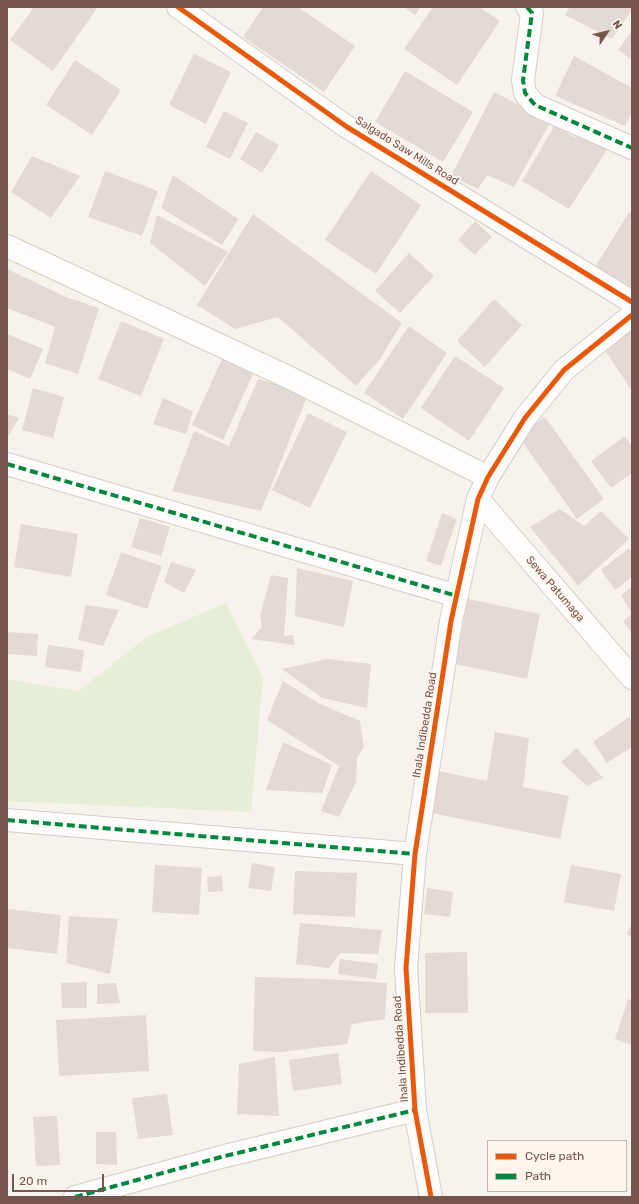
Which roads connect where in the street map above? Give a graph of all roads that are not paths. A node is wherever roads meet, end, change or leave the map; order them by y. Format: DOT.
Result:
graph roads {
  1 [pos="178,7"];
  2 [pos="527,7"];
  3 [pos="632,148"];
  4 [pos="7,246"];
  5 [pos="632,302"];
  6 [pos="632,315"];
  7 [pos="7,464"];
  8 [pos="488,477"];
  9 [pos="478,499"];
  10 [pos="456,596"];
  11 [pos="632,678"];
  12 [pos="7,820"];
  13 [pos="415,854"];
  14 [pos="415,1110"];
  15 [pos="75,1197"];
  16 [pos="431,1197"];
  1 -- 5 [label="street, Salgado Saw Mills Road"];
  2 -- 3 [label="street"];
  4 -- 8 [label="street"];
  6 -- 8 [label="street, Ihala Indibedda Road"];
  7 -- 10 [label="street"];
  8 -- 9 [label="street, Ihala Indibedda Road"];
  9 -- 10 [label="street, Ihala Indibedda Road"];
  9 -- 11 [label="street, Sewa Patumaga"];
  10 -- 13 [label="street, Ihala Indibedda Road"];
  12 -- 13 [label="street"];
  13 -- 14 [label="street, Ihala Indibedda Road"];
  14 -- 15 [label="street"];
  14 -- 16 [label="street, Ihala Indibedda Road"];
}
